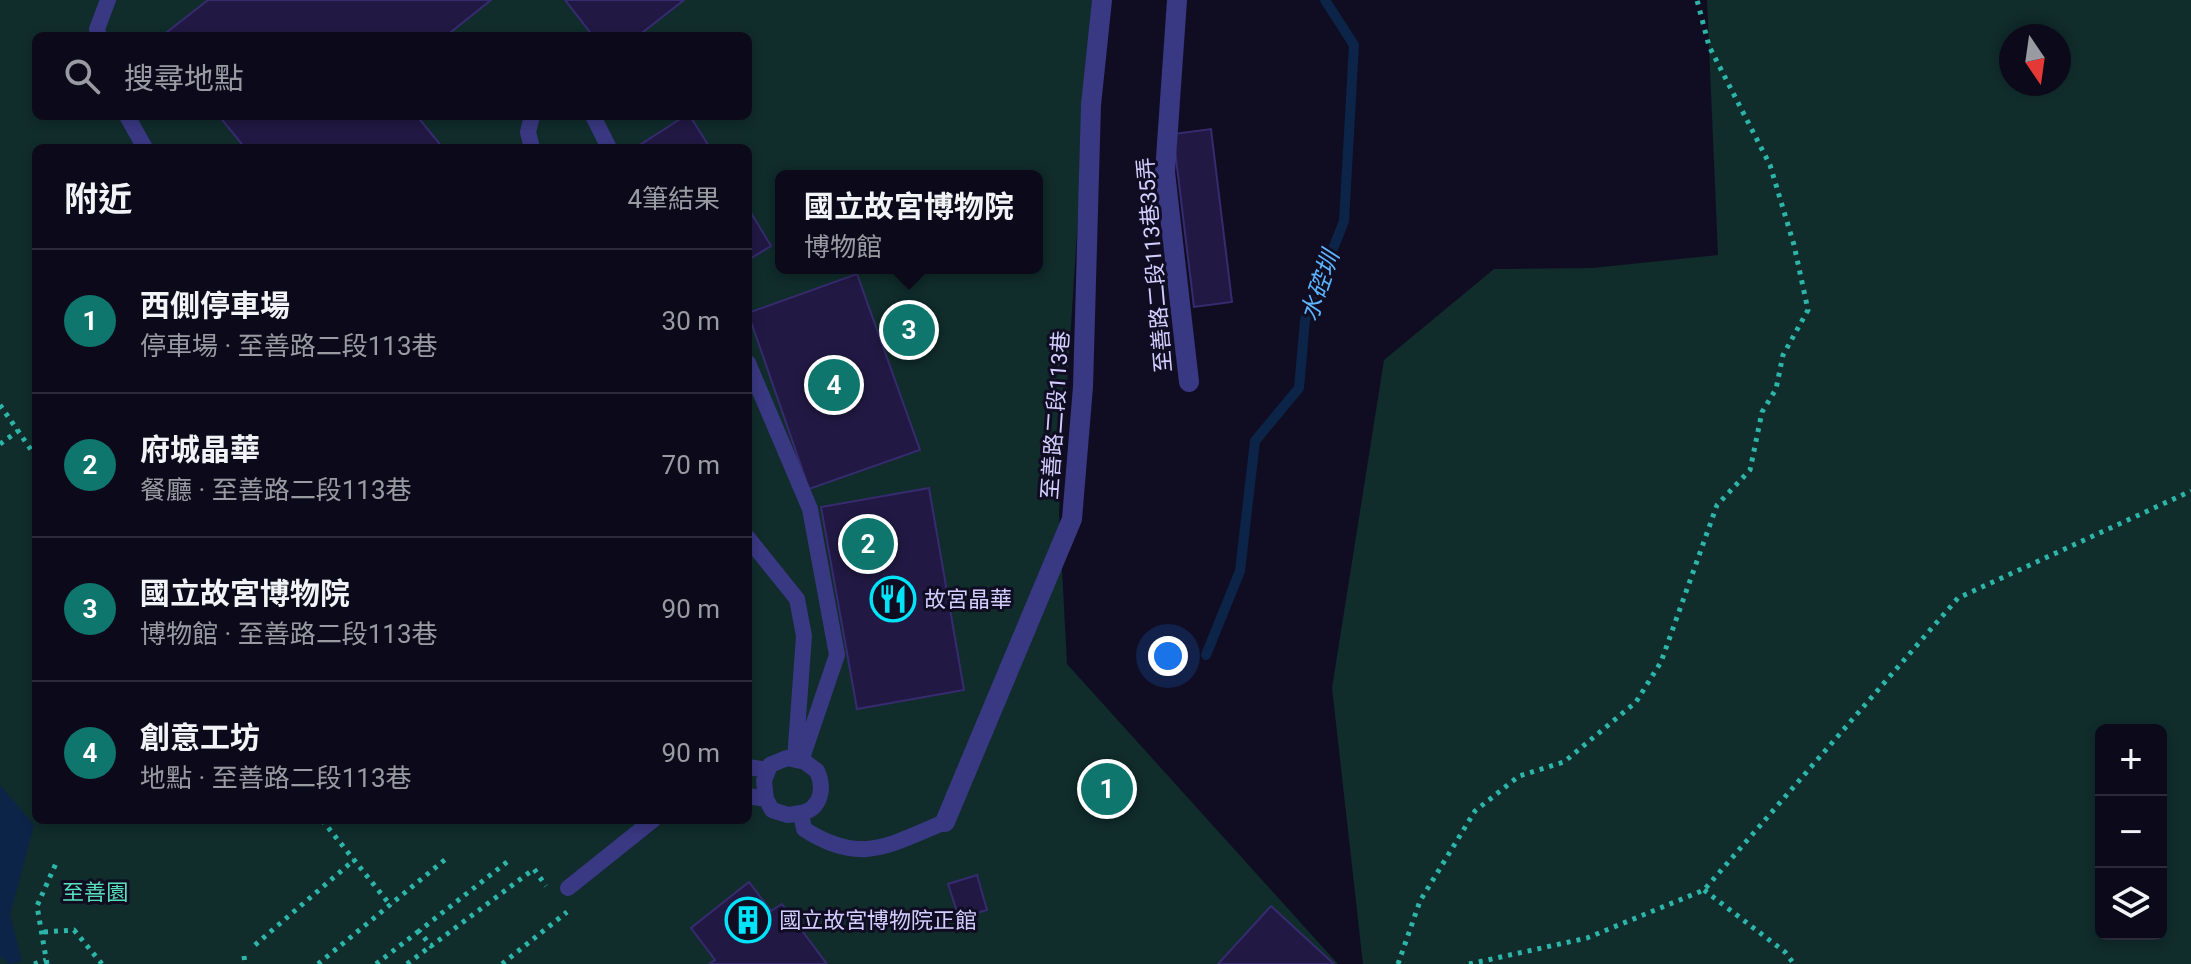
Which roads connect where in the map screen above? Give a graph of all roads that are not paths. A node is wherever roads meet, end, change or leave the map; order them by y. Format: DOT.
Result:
graph roads {
  1 [pos="108,0"];
  2 [pos="1102,0"];
  3 [pos="1177,0"];
  4 [pos="98,32"];
  5 [pos="129,120"];
  6 [pos="531,120"];
  7 [pos="595,120"];
  8 [pos="143,144"];
  9 [pos="531,144"];
  10 [pos="607,144"];
  11 [pos="752,372"];
  12 [pos="1189,382"];
  13 [pos="752,543"];
  14 [pos="798,760"];
  15 [pos="752,768"];
  16 [pos="768,770"];
  17 [pos="752,797"];
  18 [pos="766,799"];
  19 [pos="801,813"];
  20 [pos="945,822"];
  21 [pos="648,824"];
  22 [pos="560,891"];
  1 -- 4 [label="lane"];
  2 -- 20 [label="street, 至善路二段113巷"];
  3 -- 12 [label="street, 至善路二段113巷35弄"];
  5 -- 8 [label="lane"];
  6 -- 9 [label="lane"];
  7 -- 10 [label="lane"];
  11 -- 14 [label="lane"];
  13 -- 14 [label="lane"];
  14 -- 16 [label="lane"];
  14 -- 19 [label="lane"];
  15 -- 16 [label="lane"];
  16 -- 18 [label="lane"];
  17 -- 18 [label="lane"];
  18 -- 19 [label="lane"];
  19 -- 20 [label="lane, 至善路二段113巷"];
  21 -- 22 [label="lane"];
}
